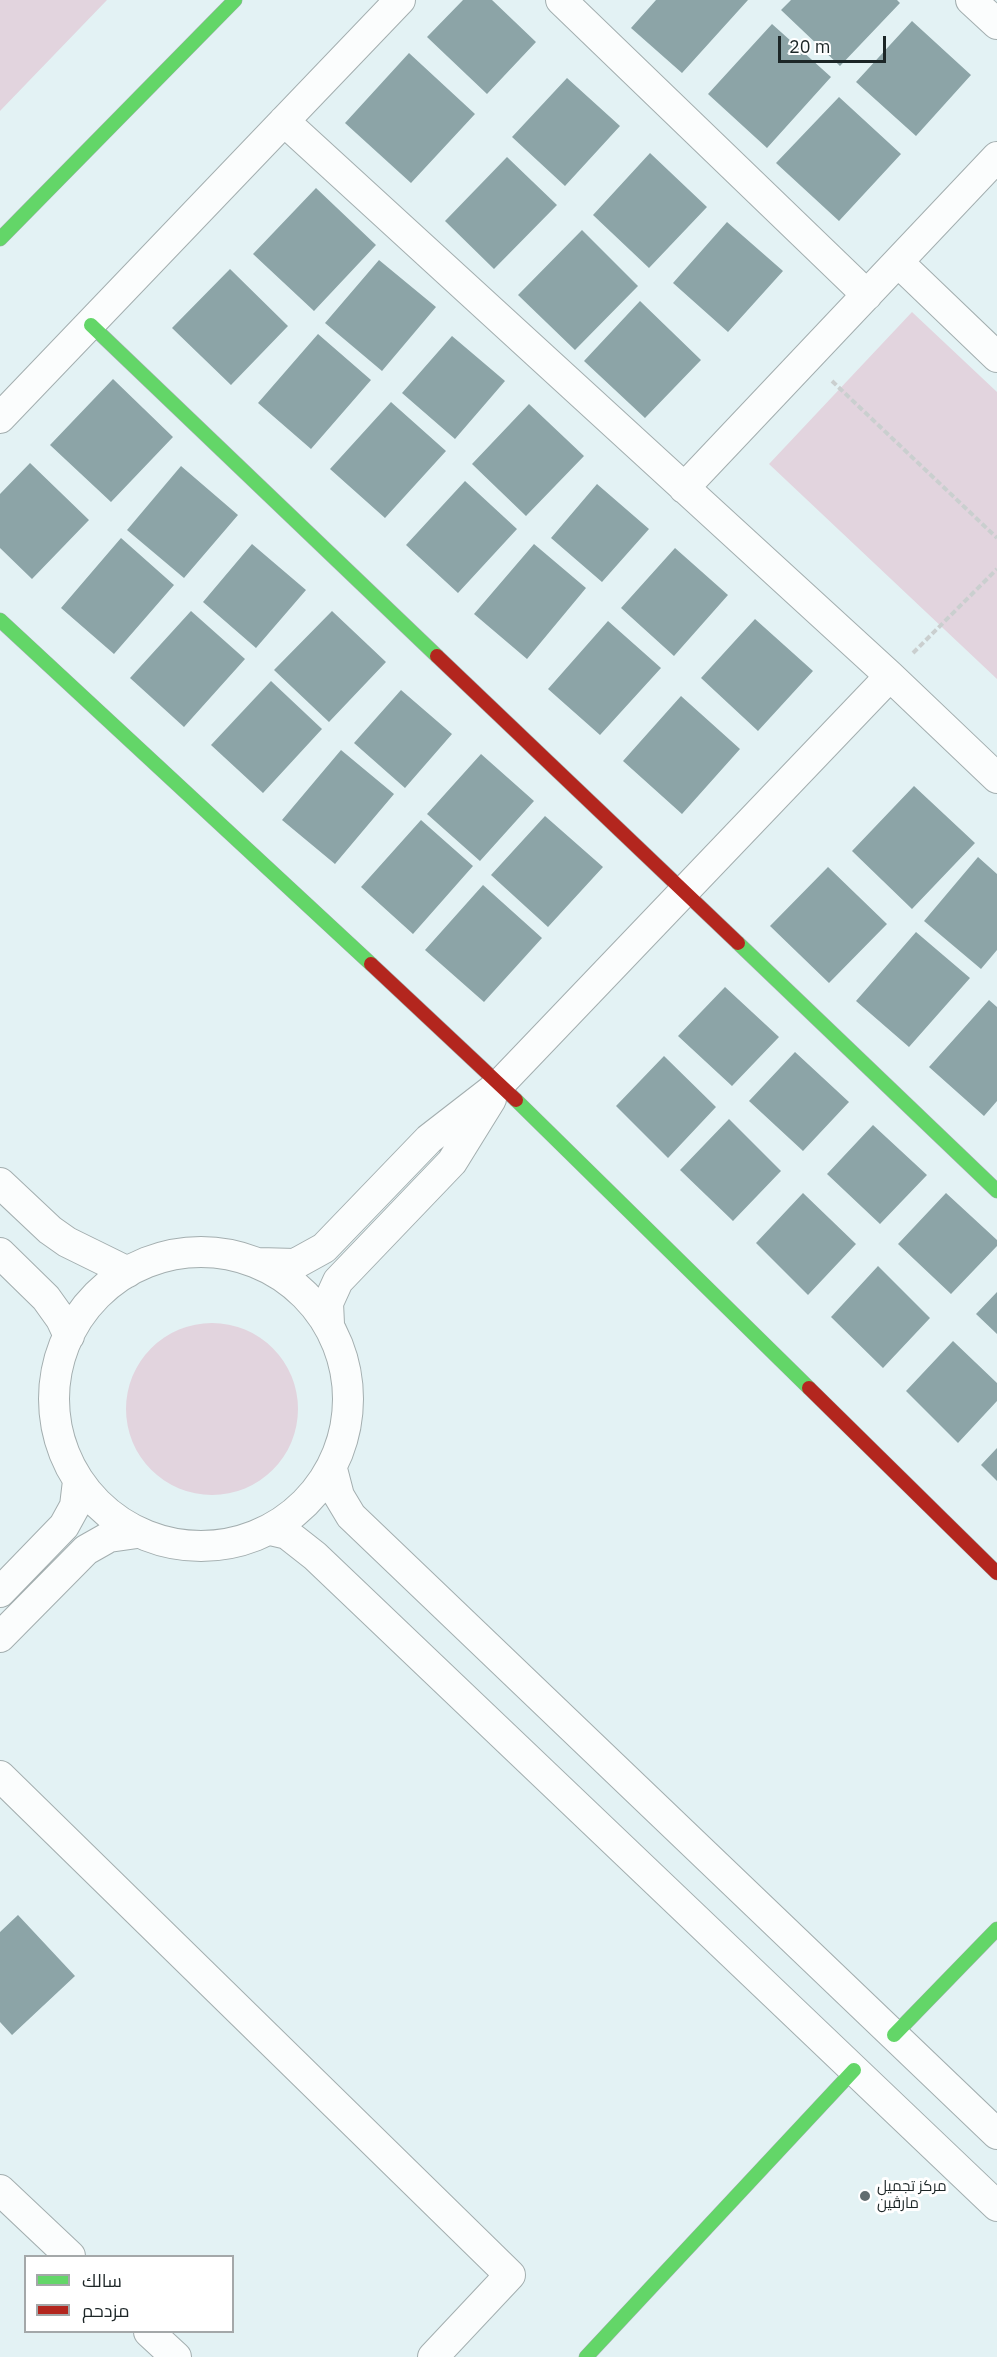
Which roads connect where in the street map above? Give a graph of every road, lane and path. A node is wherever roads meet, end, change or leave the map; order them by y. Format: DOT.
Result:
graph roads {
  1 [pos="235,0"];
  2 [pos="400,0"];
  3 [pos="561,0"];
  4 [pos="971,0"];
  5 [pos="997,24"];
  6 [pos="284,121"];
  7 [pos="997,157"];
  8 [pos="0,239"];
  9 [pos="898,262"];
  10 [pos="867,295"];
  11 [pos="91,325"];
  12 [pos="808,357"];
  13 [pos="997,357"];
  14 [pos="0,418"];
  15 [pos="684,488"];
  16 [pos="997,538"];
  17 [pos="997,569"];
  18 [pos="0,620"];
  19 [pos="890,676"];
  20 [pos="997,778"];
  21 [pos="685,891"];
  22 [pos="500,1084"];
  23 [pos="0,1183"];
  24 [pos="997,1191"];
  25 [pos="0,1253"];
  26 [pos="259,1263"];
  27 [pos="128,1272"];
  28 [pos="329,1324"];
  29 [pos="69,1336"];
  30 [pos="332,1469"];
  31 [pos="78,1481"];
  32 [pos="270,1530"];
  33 [pos="137,1533"];
  34 [pos="997,1573"];
  35 [pos="0,1592"];
  36 [pos="0,1638"];
  37 [pos="0,1776"];
  38 [pos="997,1929"];
  39 [pos="894,2035"];
  40 [pos="854,2070"];
  41 [pos="997,2134"];
  42 [pos="0,2190"];
  43 [pos="997,2206"];
  44 [pos="69,2255"];
  45 [pos="151,2333"];
  46 [pos="176,2357"];
  47 [pos="433,2357"];
  48 [pos="586,2357"];
  1 -- 8 [label="street"];
  2 -- 6 [label="street"];
  3 -- 10 [label="street"];
  4 -- 5 [label="street"];
  6 -- 11 [label="street"];
  6 -- 15 [label="street"];
  7 -- 9 [label="street"];
  9 -- 10 [label="street"];
  9 -- 13 [label="street"];
  10 -- 12 [label="street"];
  11 -- 14 [label="street"];
  11 -- 21 [label="street"];
  12 -- 15 [label="street"];
  12 -- 16 [label="path"];
  15 -- 19 [label="street"];
  17 -- 19 [label="path"];
  18 -- 22 [label="street"];
  19 -- 20 [label="street"];
  19 -- 21 [label="street"];
  21 -- 22 [label="street"];
  21 -- 24 [label="street"];
  22 -- 26 [label="street"];
  22 -- 28 [label="street"];
  22 -- 34 [label="street"];
  23 -- 27 [label="street"];
  25 -- 29 [label="street"];
  26 -- 27 [label="street"];
  26 -- 28 [label="street"];
  27 -- 29 [label="street"];
  28 -- 30 [label="street"];
  29 -- 31 [label="street"];
  30 -- 32 [label="street"];
  30 -- 39 [label="street"];
  31 -- 33 [label="street"];
  31 -- 35 [label="street"];
  32 -- 33 [label="street"];
  32 -- 40 [label="street"];
  33 -- 36 [label="street"];
  37 -- 47 [label="street"];
  38 -- 39 [label="street"];
  39 -- 41 [label="street"];
  40 -- 43 [label="street"];
  40 -- 48 [label="street"];
  42 -- 44 [label="street"];
  45 -- 46 [label="street"];
}
